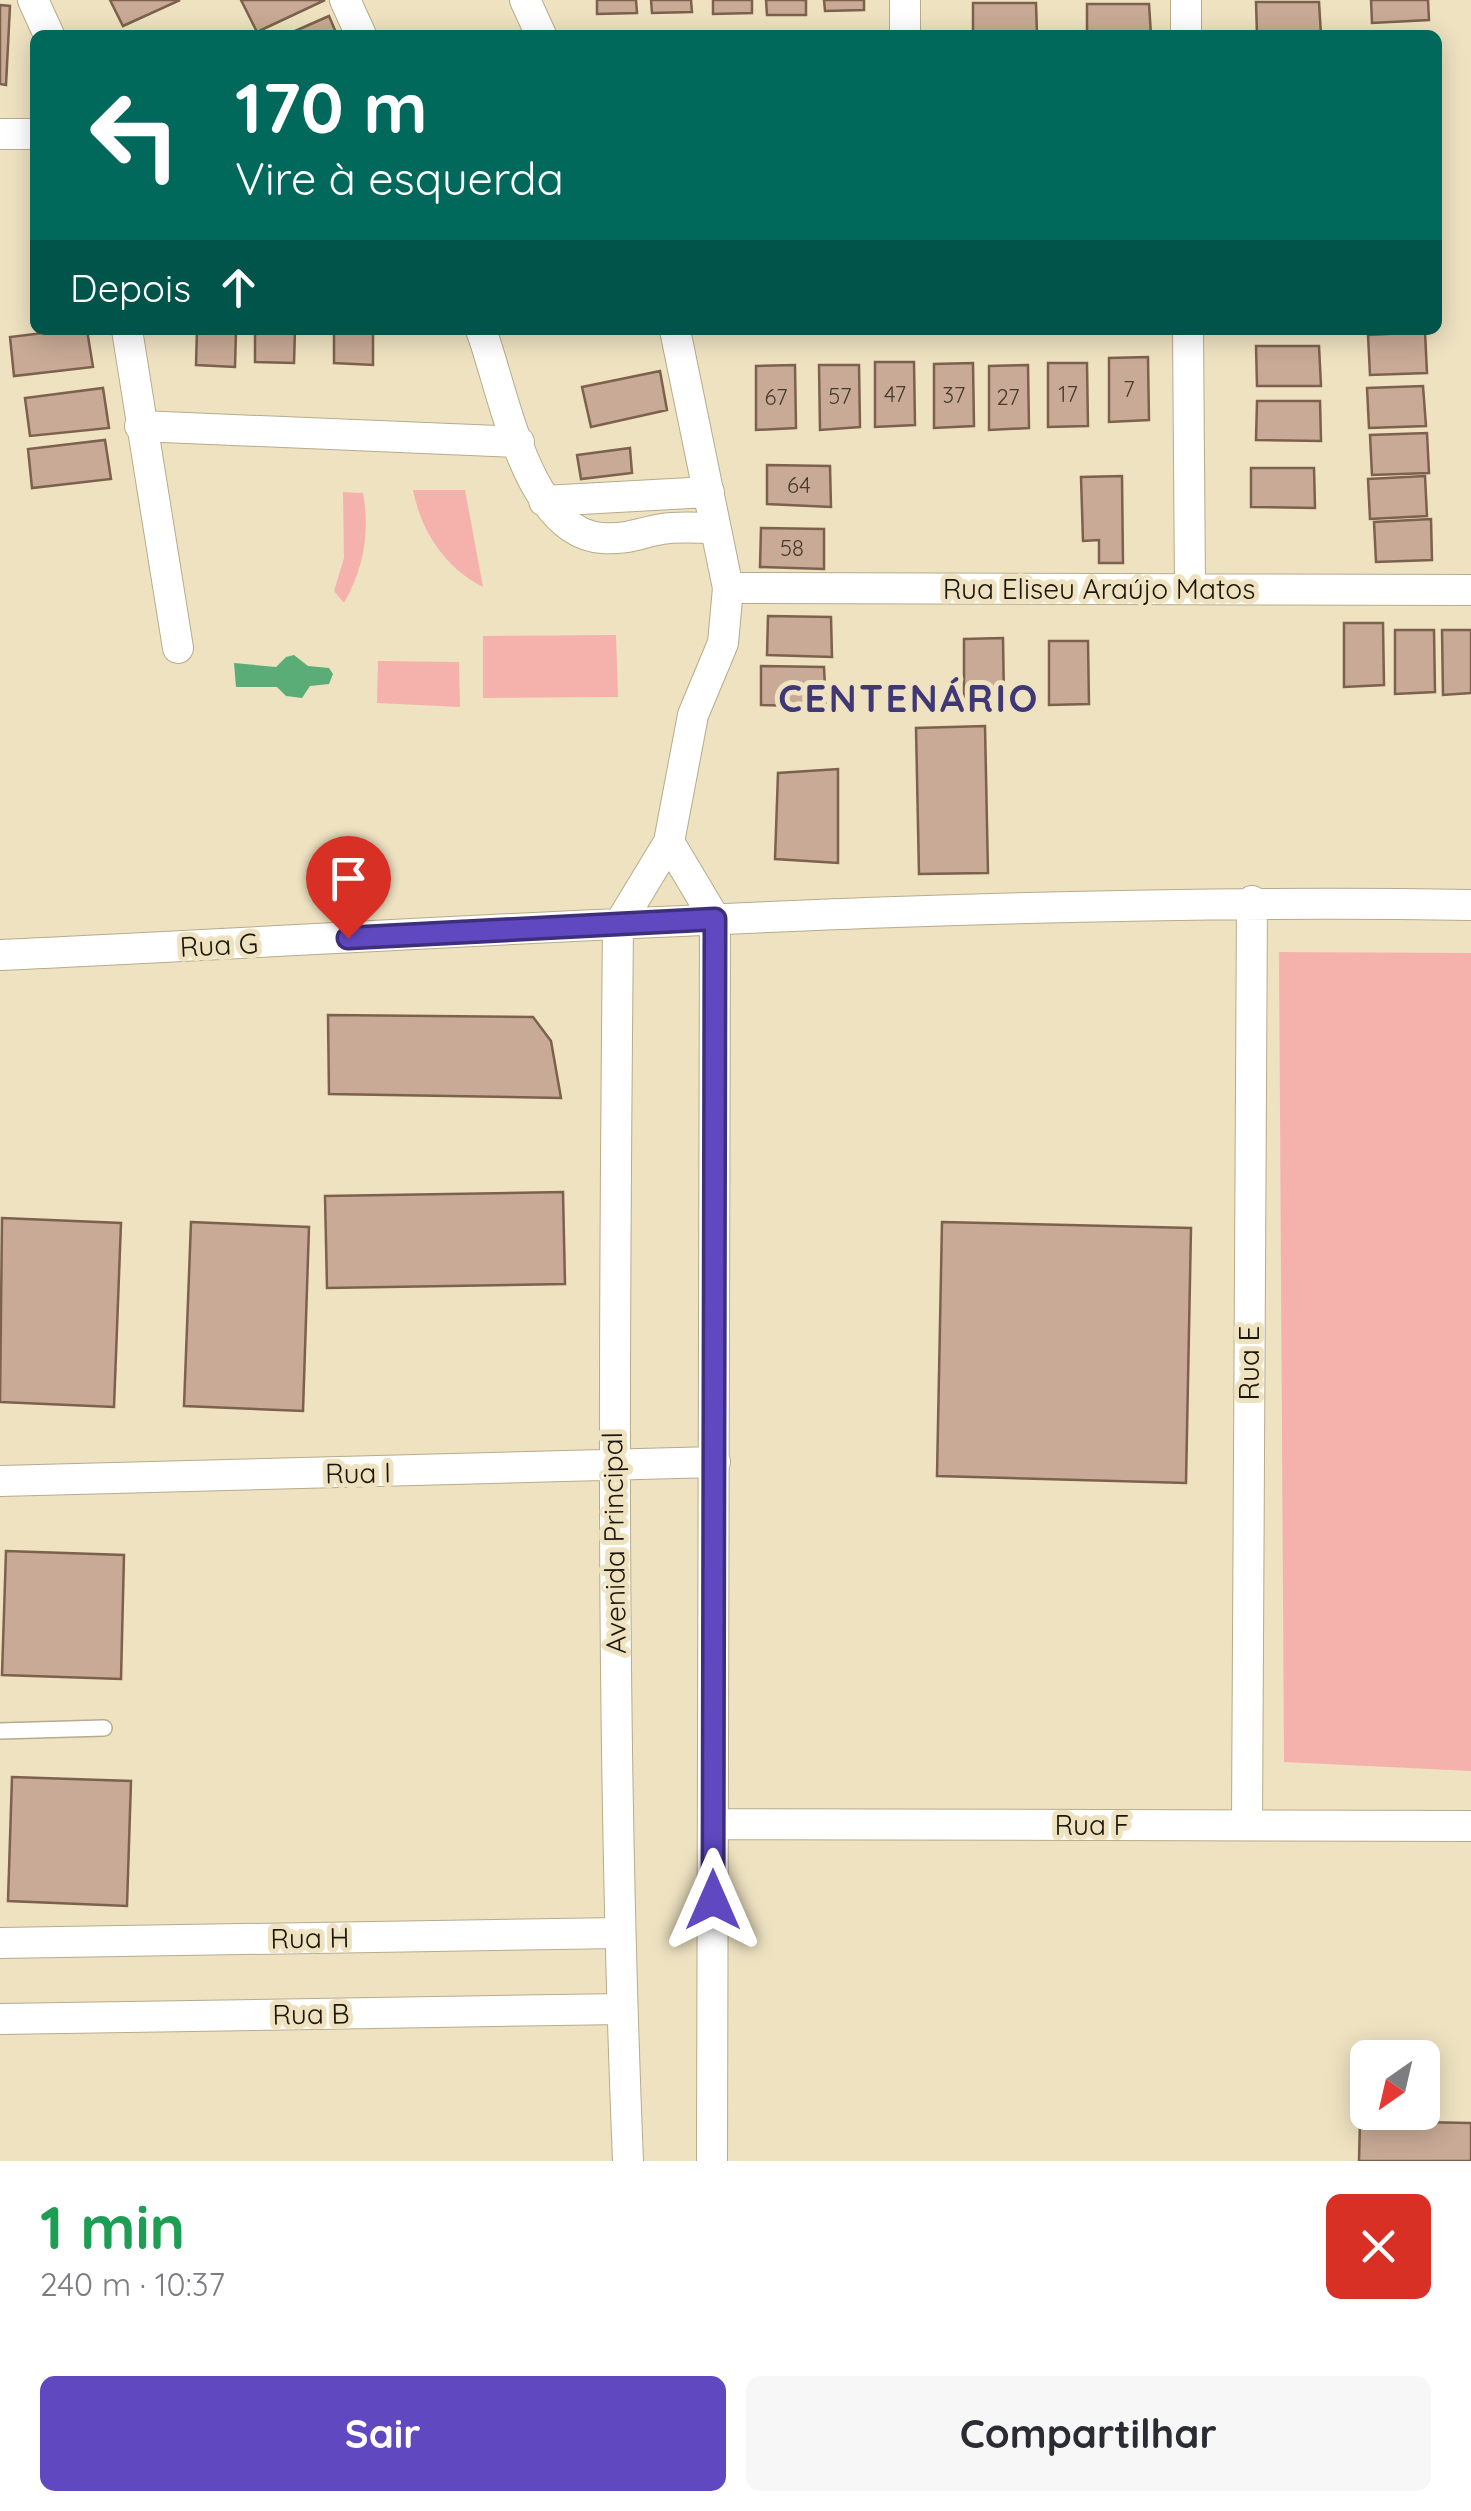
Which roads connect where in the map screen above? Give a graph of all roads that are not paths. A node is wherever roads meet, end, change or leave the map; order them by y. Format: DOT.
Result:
graph roads {
  1 [pos="33,0"];
  2 [pos="345,0"];
  3 [pos="525,0"];
  4 [pos="905,0"];
  5 [pos="1186,0"];
  6 [pos="47,30"];
  7 [pos="359,30"];
  8 [pos="539,30"];
  9 [pos="905,30"];
  10 [pos="1186,30"];
  11 [pos="0,134"];
  12 [pos="30,134"];
  13 [pos="128,335"];
  14 [pos="483,335"];
  15 [pos="677,335"];
  16 [pos="1188,335"];
  17 [pos="140,426"];
  18 [pos="519,442"];
  19 [pos="709,492"];
  20 [pos="544,501"];
  21 [pos="716,528"];
  22 [pos="728,588"];
  23 [pos="1190,588"];
  24 [pos="1471,590"];
  25 [pos="178,648"];
  26 [pos="669,842"];
  27 [pos="1252,901"];
  28 [pos="1471,905"];
  29 [pos="715,919"];
  30 [pos="618,926"];
  31 [pos="0,955"];
  32 [pos="716,1462"];
  33 [pos="612,1467"];
  34 [pos="0,1481"];
  35 [pos="104,1728"];
  36 [pos="0,1731"];
  37 [pos="714,1824"];
  38 [pos="1246,1826"];
  39 [pos="1471,1826"];
  40 [pos="619,1933"];
  41 [pos="0,1942"];
  42 [pos="622,2008"];
  43 [pos="0,2019"];
  44 [pos="628,2161"];
  45 [pos="712,2161"];
  1 -- 6 [label="street"];
  2 -- 7 [label="street"];
  3 -- 8 [label="street"];
  4 -- 9 [label="street"];
  5 -- 10 [label="street"];
  11 -- 12 [label="street"];
  13 -- 17 [label="street"];
  14 -- 18 [label="street"];
  15 -- 19 [label="street"];
  16 -- 23 [label="street"];
  17 -- 18 [label="street"];
  17 -- 25 [label="street"];
  18 -- 20 [label="street"];
  19 -- 20 [label="street"];
  19 -- 21 [label="street"];
  20 -- 21 [label="street"];
  21 -- 22 [label="street"];
  22 -- 23 [label="street, Rua Eliseu Araújo Matos"];
  22 -- 26 [label="street"];
  23 -- 24 [label="street, Rua Eliseu Araújo Matos"];
  26 -- 29 [label="street"];
  26 -- 30 [label="street"];
  27 -- 28 [label="street, Rua G"];
  27 -- 29 [label="street, Rua G"];
  27 -- 38 [label="street, Rua E"];
  29 -- 30 [label="street, Rua G"];
  29 -- 32 [label="street"];
  30 -- 31 [label="street, Rua G"];
  30 -- 33 [label="street, Avenida Principal"];
  32 -- 33 [label="street, Rua I"];
  32 -- 37 [label="street"];
  33 -- 34 [label="street, Rua I"];
  33 -- 40 [label="street, Avenida Principal"];
  35 -- 36 [label="lane"];
  37 -- 38 [label="street, Rua F"];
  37 -- 45 [label="street"];
  38 -- 39 [label="street, Rua F"];
  40 -- 41 [label="street, Rua H"];
  40 -- 42 [label="street, Avenida Principal"];
  42 -- 43 [label="street, Rua B"];
  42 -- 44 [label="street, Avenida Principal"];
}
